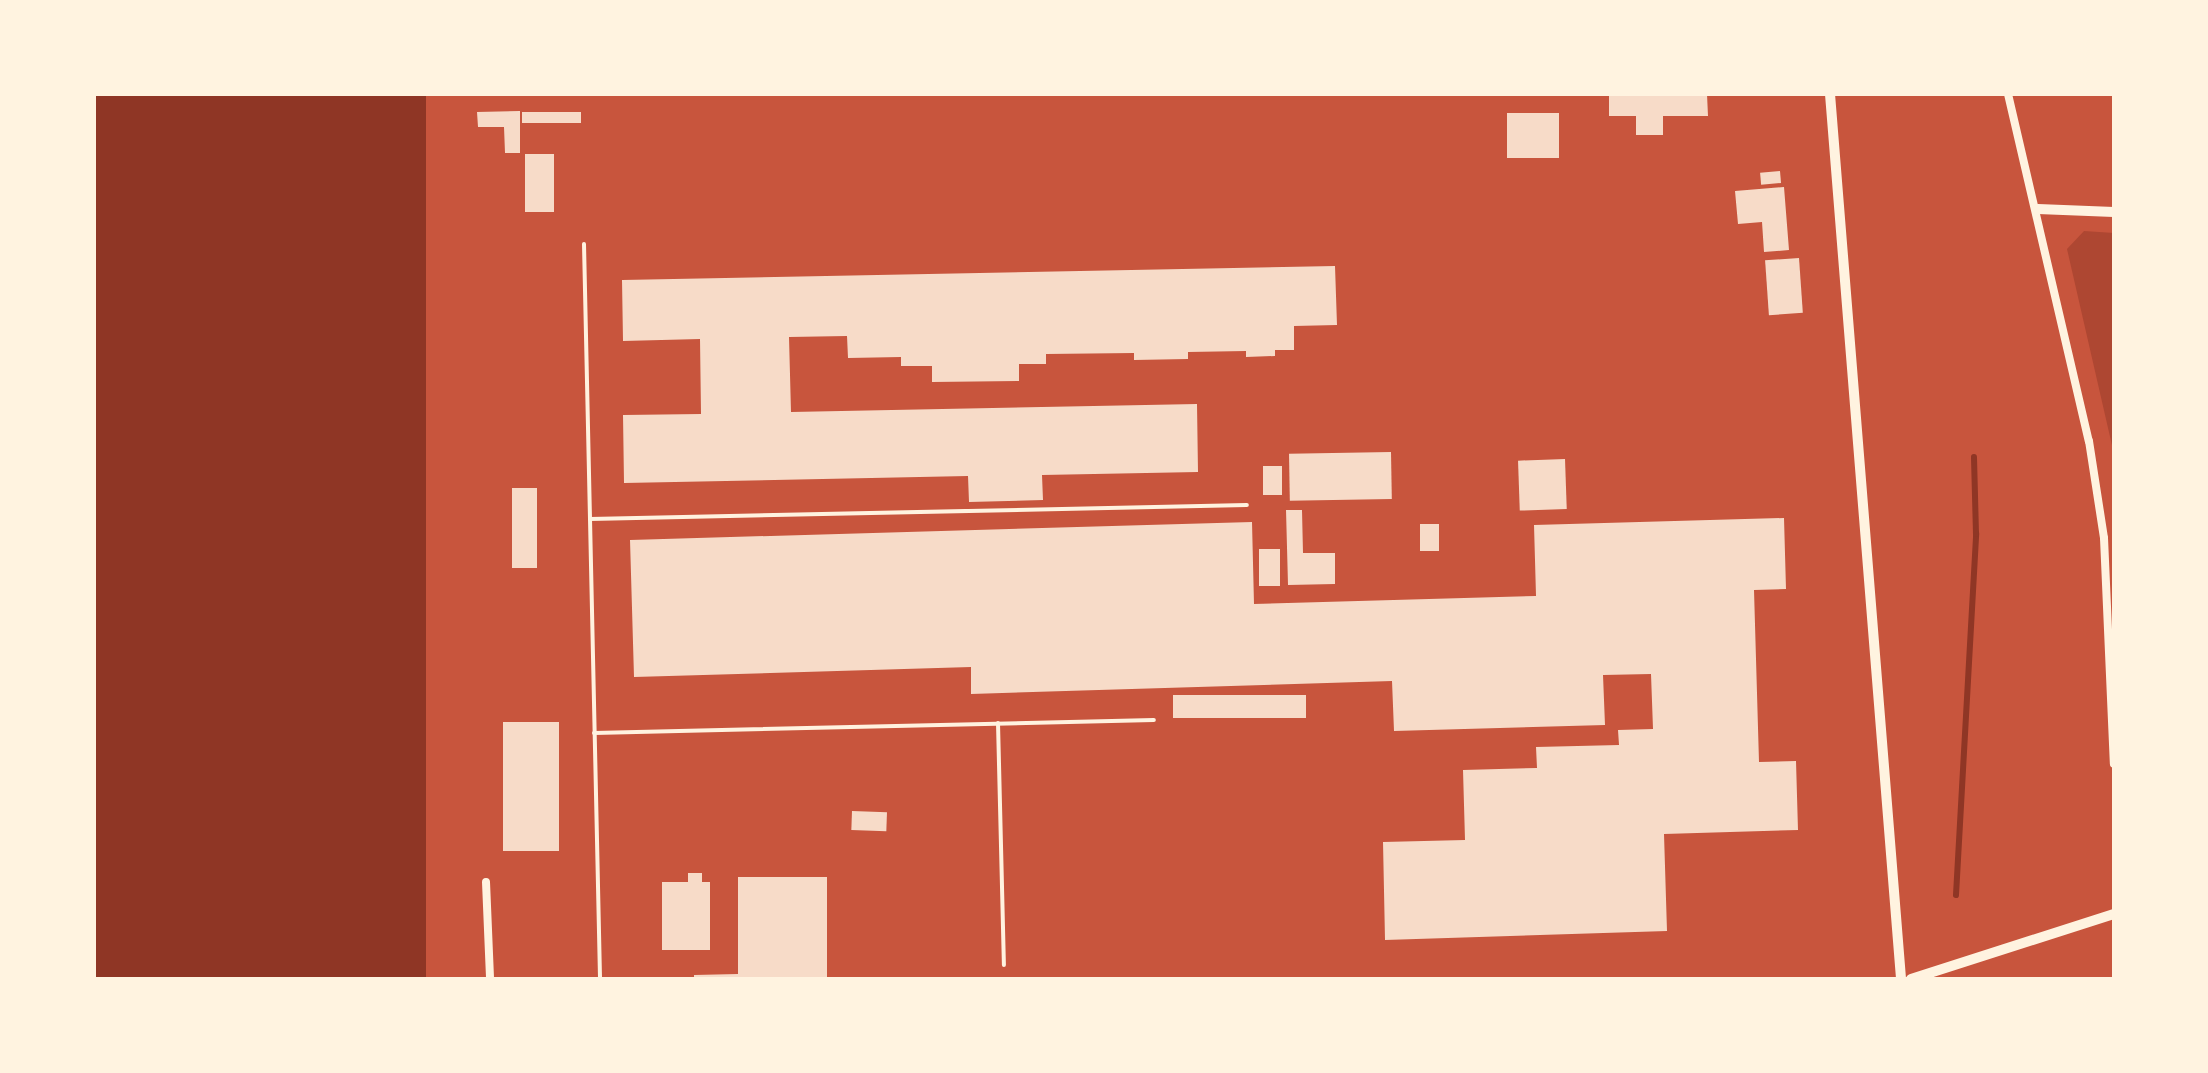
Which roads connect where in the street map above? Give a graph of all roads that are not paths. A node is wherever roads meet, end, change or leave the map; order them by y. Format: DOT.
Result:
graph roads {
  1 [pos="1830,94"];
  2 [pos="2008,94"];
  3 [pos="2038,209"];
  4 [pos="2114,212"];
  5 [pos="584,244"];
  6 [pos="1247,505"];
  7 [pos="590,519"];
  8 [pos="2104,538"];
  9 [pos="2114,539"];
  10 [pos="1154,720"];
  11 [pos="998,723"];
  12 [pos="594,733"];
  13 [pos="2114,764"];
  14 [pos="486,882"];
  15 [pos="2114,914"];
  16 [pos="1004,965"];
  17 [pos="490,979"];
  18 [pos="600,979"];
  19 [pos="1901,979"];
  20 [pos="1911,979"];
  1 -- 19 [label="street"];
  2 -- 3 [label="street"];
  3 -- 4 [label="street"];
  3 -- 8 [label="street"];
  5 -- 7 [label="lane"];
  6 -- 7 [label="lane"];
  7 -- 12 [label="lane"];
  8 -- 9 [label="street"];
  8 -- 13 [label="street"];
  10 -- 11 [label="lane"];
  11 -- 12 [label="lane"];
  11 -- 16 [label="lane"];
  12 -- 18 [label="lane"];
  14 -- 17 [label="street"];
  15 -- 20 [label="street"];
}
